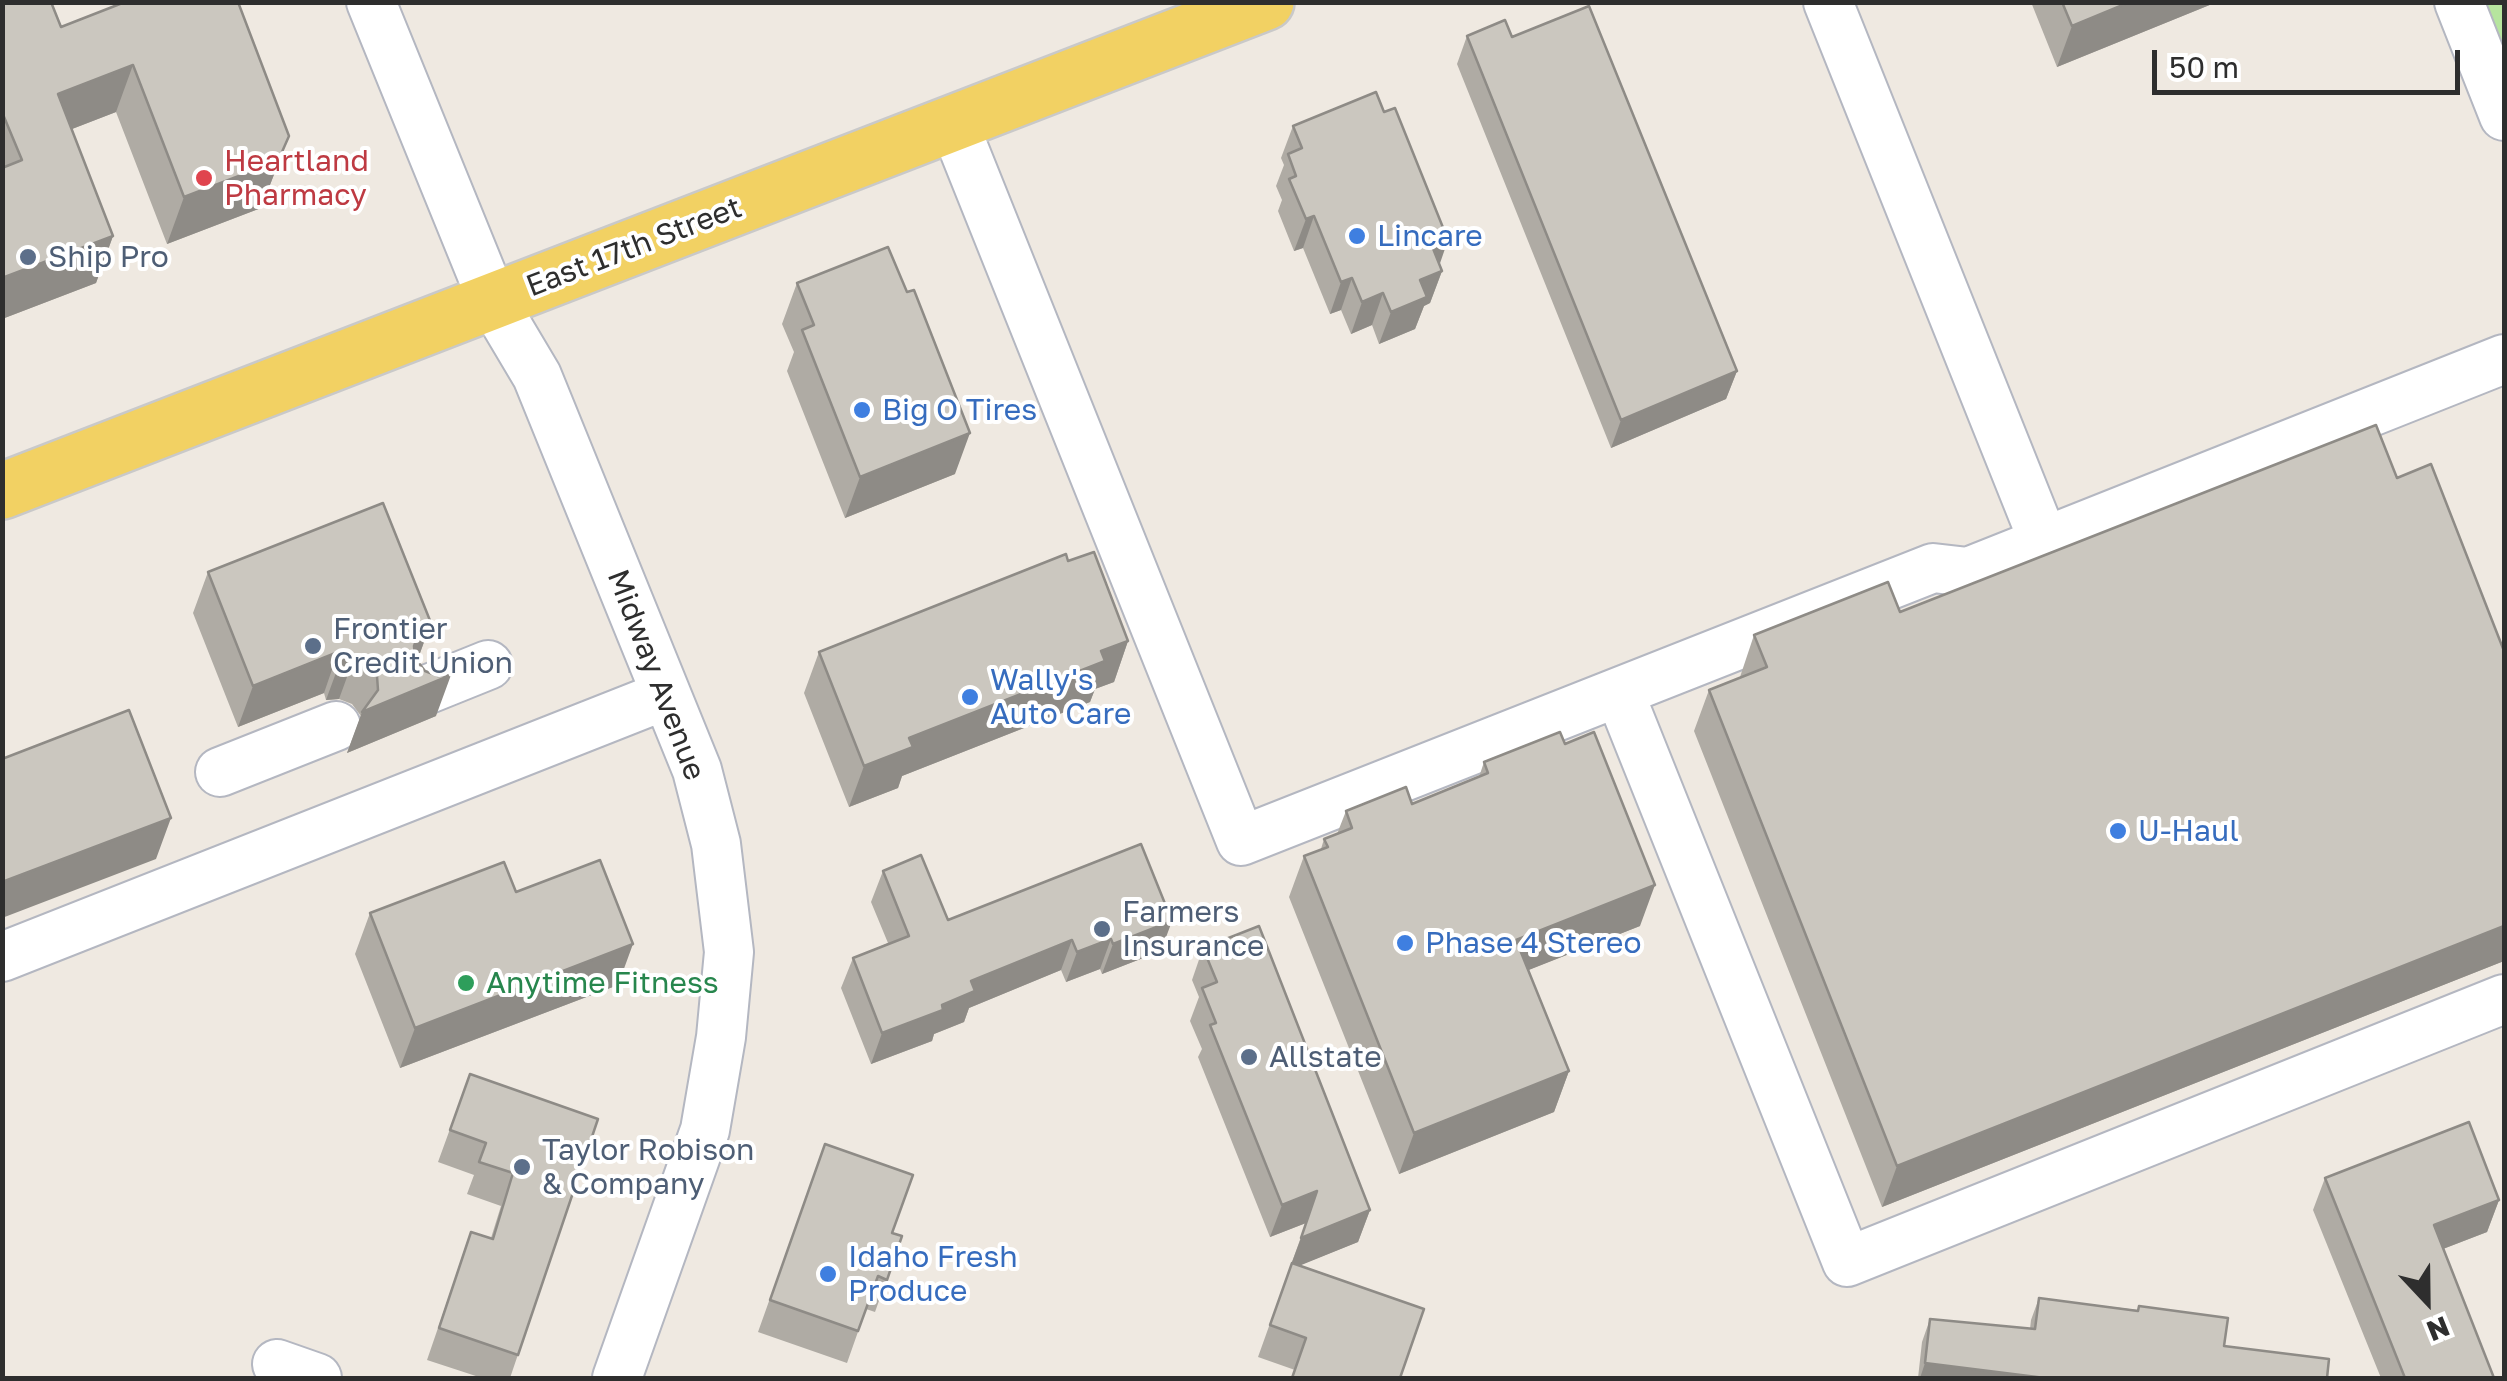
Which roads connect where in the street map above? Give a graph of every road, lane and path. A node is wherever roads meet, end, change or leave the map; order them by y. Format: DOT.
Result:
graph roads {
  1 [pos="371,2"];
  2 [pos="1266,2"];
  3 [pos="1828,2"];
  4 [pos="2459,2"];
  5 [pos="2504,116"];
  6 [pos="953,122"];
  7 [pos="493,302"];
  8 [pos="2504,359"];
  9 [pos="2,491"];
  10 [pos="2044,542"];
  11 [pos="488,666"];
  12 [pos="426,690"];
  13 [pos="1619,692"];
  14 [pos="666,695"];
  15 [pos="336,726"];
  16 [pos="220,772"];
  17 [pos="2,958"];
  18 [pos="2504,998"];
  19 [pos="618,1378"];
  1 -- 7 [label="street, Midway Avenue"];
  2 -- 6 [label="main road, East 17th Street"];
  3 -- 10 [label="street"];
  4 -- 5 [label="street"];
  6 -- 7 [label="main road, East 17th Street"];
  6 -- 13 [label="street"];
  7 -- 9 [label="main road, East 17th Street"];
  7 -- 14 [label="street, Midway Avenue"];
  8 -- 10 [label="street"];
  10 -- 13 [label="street"];
  11 -- 12 [label="street"];
  13 -- 18 [label="street"];
  14 -- 17 [label="street"];
  14 -- 19 [label="street, Midway Avenue"];
  15 -- 16 [label="street"];
}
